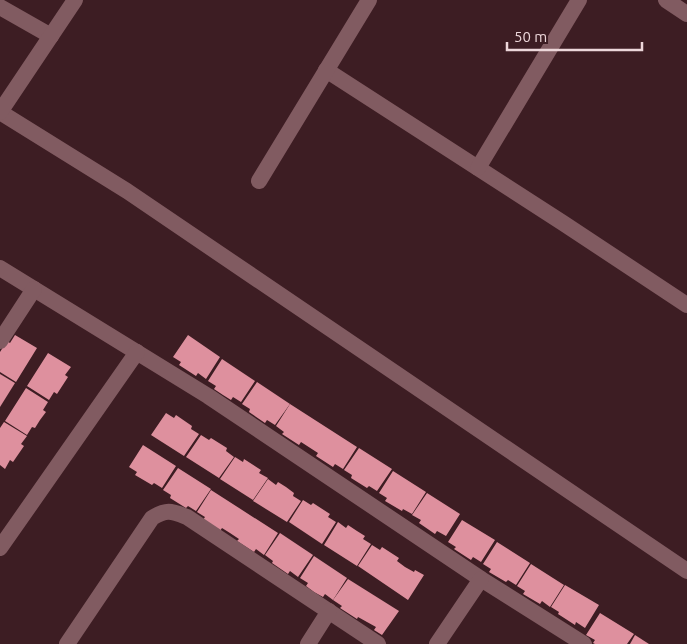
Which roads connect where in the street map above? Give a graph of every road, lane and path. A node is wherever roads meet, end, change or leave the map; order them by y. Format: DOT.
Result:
graph roads {
  1 [pos="75,0"];
  2 [pos="369,0"];
  3 [pos="579,0"];
  4 [pos="666,0"];
  5 [pos="0,7"];
  6 [pos="687,14"];
  7 [pos="51,36"];
  8 [pos="326,70"];
  9 [pos="0,112"];
  10 [pos="478,168"];
  11 [pos="259,181"];
  12 [pos="0,268"];
  13 [pos="34,289"];
  14 [pos="687,305"];
  15 [pos="0,341"];
  16 [pos="136,352"];
  17 [pos="0,548"];
  18 [pos="687,570"];
  19 [pos="481,579"];
  20 [pos="329,611"];
  21 [pos="573,641"];
  22 [pos="69,643"];
  23 [pos="308,644"];
  24 [pos="378,644"];
  25 [pos="437,644"];
  1 -- 7 [label="street"];
  2 -- 8 [label="street"];
  3 -- 10 [label="street"];
  4 -- 6 [label="street"];
  5 -- 7 [label="street"];
  7 -- 9 [label="street"];
  8 -- 10 [label="street"];
  8 -- 11 [label="street"];
  9 -- 18 [label="street"];
  10 -- 14 [label="street"];
  12 -- 13 [label="street"];
  13 -- 15 [label="street"];
  13 -- 16 [label="street"];
  16 -- 17 [label="street"];
  16 -- 19 [label="street"];
  19 -- 21 [label="street"];
  19 -- 25 [label="street"];
  20 -- 22 [label="street"];
  20 -- 23 [label="street"];
  20 -- 24 [label="street"];
}
